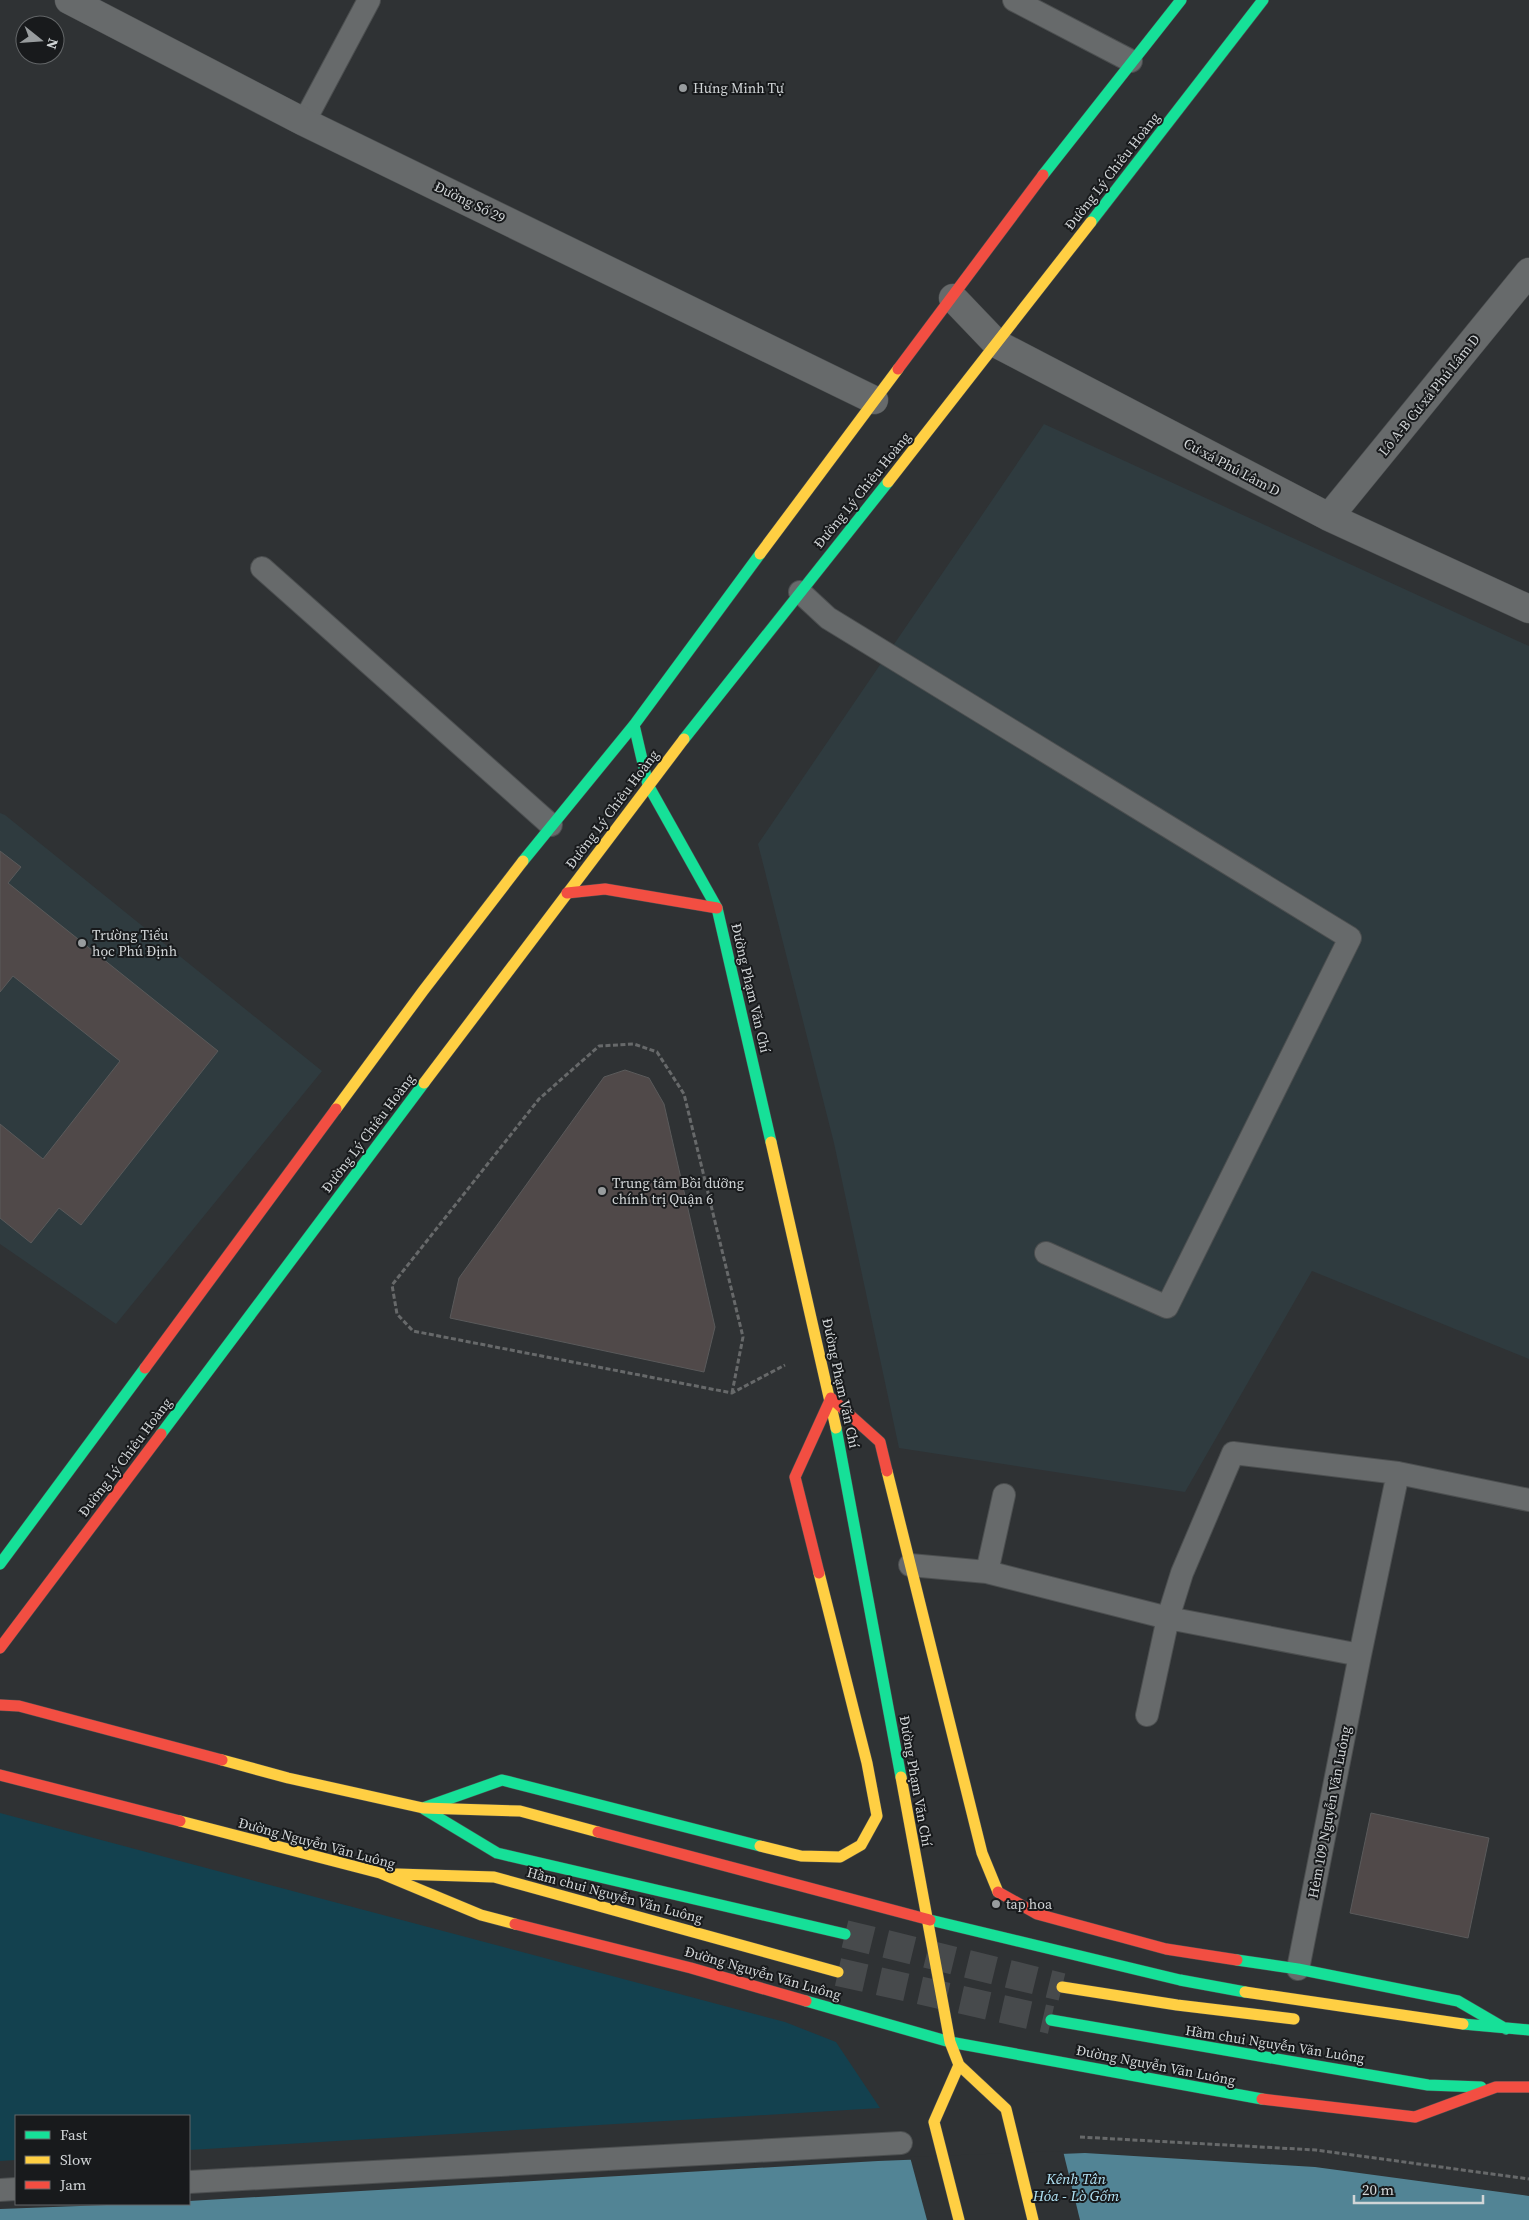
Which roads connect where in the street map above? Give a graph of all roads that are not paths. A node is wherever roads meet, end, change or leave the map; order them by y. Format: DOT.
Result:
graph roads {
  1 [pos="69,0"];
  2 [pos="369,0"];
  3 [pos="1014,0"];
  4 [pos="1181,0"];
  5 [pos="1263,0"];
  6 [pos="1131,61"];
  7 [pos="304,122"];
  8 [pos="1529,272"];
  9 [pos="953,298"];
  10 [pos="997,344"];
  11 [pos="874,400"];
  12 [pos="1328,517"];
  13 [pos="262,568"];
  14 [pos="800,592"];
  15 [pos="1529,609"];
  16 [pos="634,725"];
  17 [pos="648,786"];
  18 [pos="551,825"];
  19 [pos="567,893"];
  20 [pos="717,908"];
  21 [pos="1046,1253"];
  22 [pos="831,1398"];
  23 [pos="1398,1473"];
  24 [pos="1004,1495"];
  25 [pos="1529,1500"];
  26 [pos="0,1564"];
  27 [pos="910,1565"];
  28 [pos="987,1572"];
  29 [pos="1168,1618"];
  30 [pos="0,1648"];
  31 [pos="1360,1655"];
  32 [pos="0,1705"];
  33 [pos="1147,1716"];
  34 [pos="0,1775"];
  35 [pos="423,1808"];
  36 [pos="380,1874"];
  37 [pos="926,1919"];
  38 [pos="845,1934"];
  39 [pos="1298,1970"];
  40 [pos="838,1972"];
  41 [pos="1062,1987"];
  42 [pos="1051,2020"];
  43 [pos="1306,2020"];
  44 [pos="1506,2029"];
  45 [pos="1529,2030"];
  46 [pos="1452,2035"];
  47 [pos="950,2042"];
  48 [pos="959,2065"];
  49 [pos="1529,2086"];
  50 [pos="1496,2087"];
  51 [pos="901,2143"];
  52 [pos="190,2182"];
  53 [pos="15,2189"];
  54 [pos="0,2190"];
  55 [pos="959,2220"];
  56 [pos="1033,2220"];
  1 -- 7 [label="street, Đường Số 29"];
  2 -- 7 [label="lane"];
  3 -- 6 [label="lane"];
  4 -- 6 [label="main road"];
  5 -- 10 [label="main road, Đường Lý Chiêu Hoàng"];
  6 -- 9 [label="main road"];
  7 -- 11 [label="street, Đường Số 29"];
  8 -- 12 [label="street, Lô A-B Cư xá Phú Lâm D"];
  9 -- 10 [label="street, Cư xá Phú Lâm D"];
  9 -- 11 [label="main road"];
  10 -- 12 [label="street, Cư xá Phú Lâm D"];
  10 -- 14 [label="main road, Đường Lý Chiêu Hoàng"];
  11 -- 16 [label="main road"];
  12 -- 15 [label="street, Cư xá Phú Lâm D"];
  13 -- 18 [label="lane"];
  14 -- 17 [label="main road, Đường Lý Chiêu Hoàng"];
  14 -- 21 [label="lane"];
  16 -- 17 [label="main road, Đường Phạm Văn Chí"];
  16 -- 18 [label="main road"];
  17 -- 19 [label="main road, Đường Lý Chiêu Hoàng"];
  17 -- 20 [label="main road, Đường Phạm Văn Chí"];
  18 -- 26 [label="main road"];
  19 -- 20 [label="main road"];
  19 -- 30 [label="main road, Đường Lý Chiêu Hoàng"];
  20 -- 22 [label="main road, Đường Phạm Văn Chí"];
  22 -- 27 [label="main road"];
  22 -- 35 [label="main road"];
  22 -- 37 [label="main road, Đường Phạm Văn Chí"];
  23 -- 25 [label="lane"];
  23 -- 29 [label="lane"];
  23 -- 31 [label="lane, Hẻm 109 Nguyễn Văn Luông"];
  24 -- 28 [label="lane"];
  27 -- 28 [label="lane"];
  27 -- 39 [label="main road"];
  28 -- 29 [label="lane"];
  29 -- 31 [label="lane"];
  29 -- 33 [label="lane"];
  31 -- 39 [label="lane, Hẻm 109 Nguyễn Văn Luông"];
  32 -- 35 [label="main road"];
  34 -- 36 [label="main road, Đường Nguyễn Văn Luông"];
  35 -- 37 [label="main road"];
  35 -- 38 [label="main road, Hầm chui Nguyễn Văn Luông"];
  36 -- 40 [label="main road, Hầm chui Nguyễn Văn Luông"];
  36 -- 47 [label="main road, Đường Nguyễn Văn Luông"];
  37 -- 44 [label="main road"];
  37 -- 47 [label="main road, Đường Phạm Văn Chí"];
  39 -- 44 [label="main road"];
  41 -- 43 [label="main road, Hầm chui Nguyễn Văn Luông"];
  42 -- 50 [label="main road, Hầm chui Nguyễn Văn Luông"];
  44 -- 45 [label="main road"];
  44 -- 46 [label="main road"];
  47 -- 48 [label="main road, Đường Phạm Văn Chí"];
  47 -- 50 [label="main road, Đường Nguyễn Văn Luông"];
  48 -- 55 [label="main road"];
  48 -- 56 [label="main road, Đường Phạm Văn Chí"];
  49 -- 50 [label="main road, Đường Nguyễn Văn Luông"];
  51 -- 52 [label="lane"];
  53 -- 54 [label="lane"];
}
